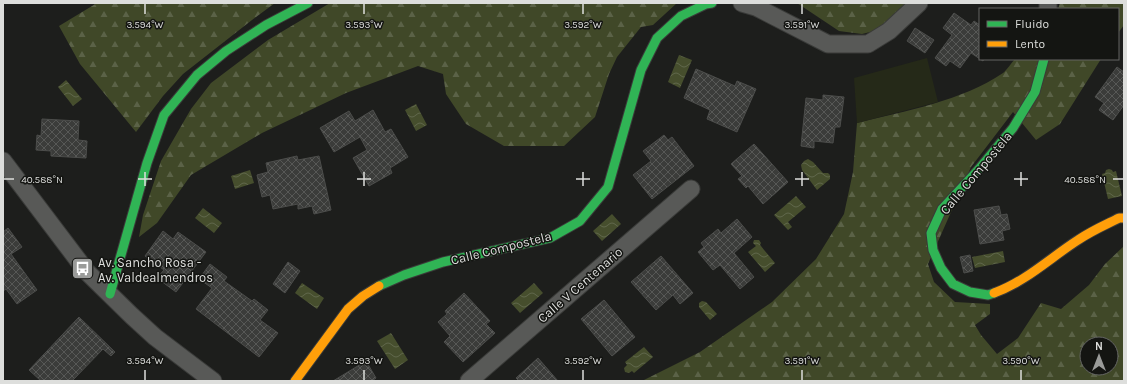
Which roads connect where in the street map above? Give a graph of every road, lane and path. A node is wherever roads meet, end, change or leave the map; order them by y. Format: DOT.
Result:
graph roads {
  1 [pos="308,3"];
  2 [pos="712,3"];
  3 [pos="742,3"];
  4 [pos="919,3"];
  5 [pos="1044,60"];
  6 [pos="3,161"];
  7 [pos="690,189"];
  8 [pos="1124,218"];
  9 [pos="110,294"];
  10 [pos="213,381"];
  11 [pos="295,381"];
  12 [pos="469,381"];
  1 -- 9 [label="street"];
  2 -- 11 [label="street, Calle Compostela"];
  3 -- 4 [label="street"];
  5 -- 8 [label="street, Calle Compostela"];
  6 -- 9 [label="street"];
  7 -- 12 [label="street, Calle V Centenario"];
  9 -- 10 [label="street"];
}
